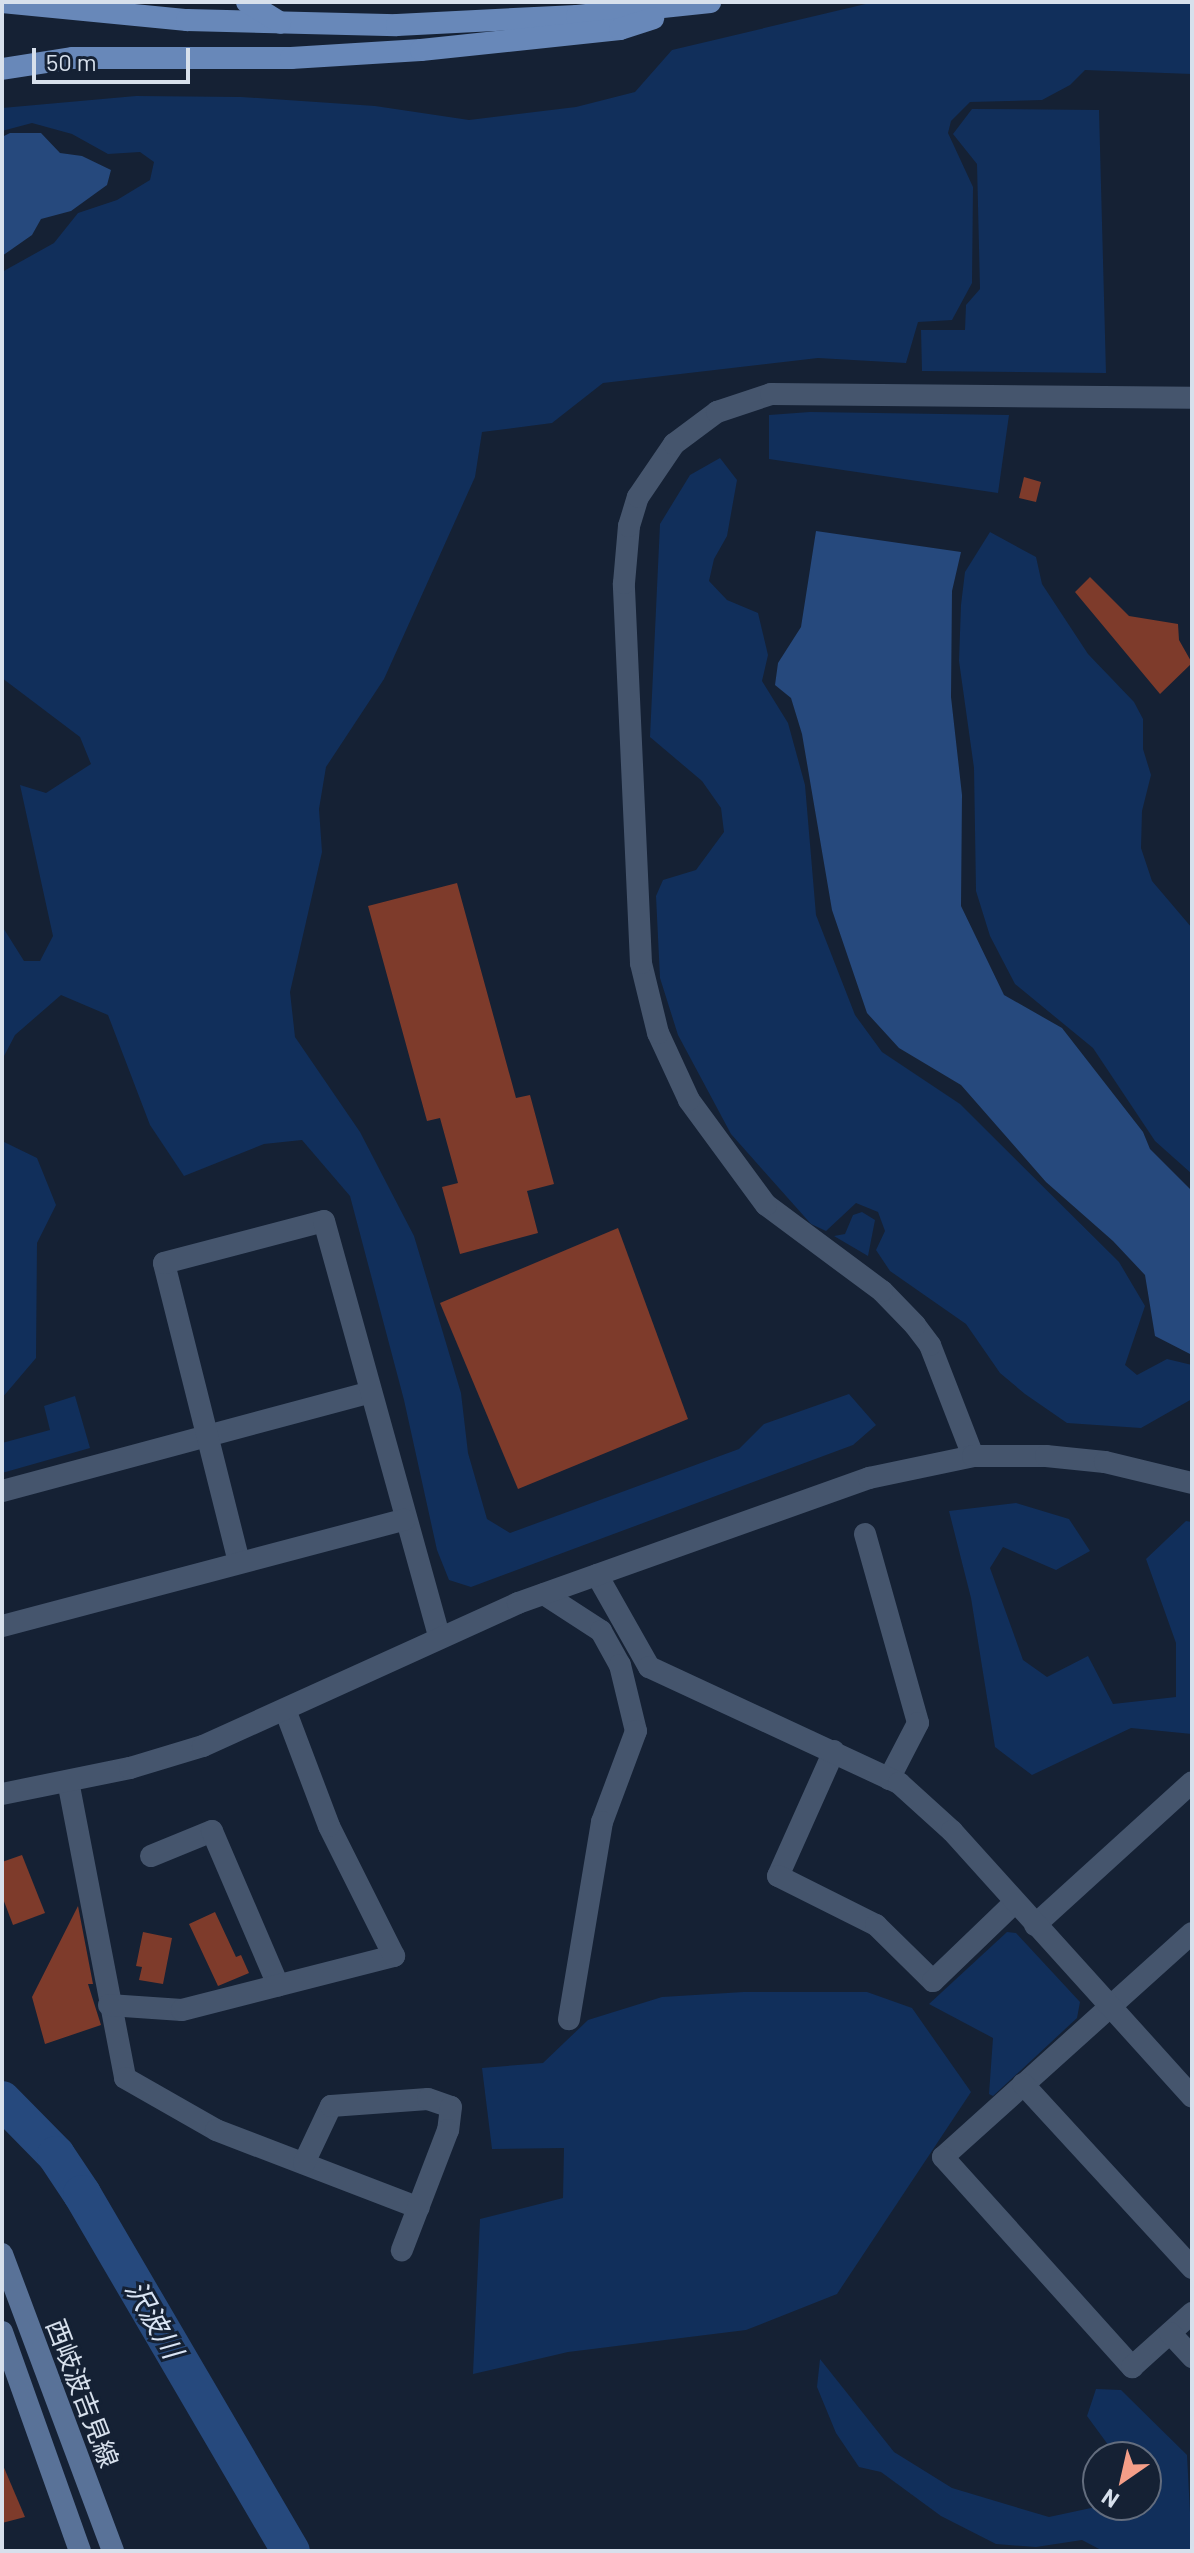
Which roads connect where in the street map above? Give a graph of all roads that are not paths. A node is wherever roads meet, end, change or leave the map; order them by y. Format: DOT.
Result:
graph roads {
  1 [pos="2,2"];
  2 [pos="247,2"];
  3 [pos="701,4"];
  4 [pos="282,24"];
  5 [pos="2,69"];
  6 [pos="1192,398"];
  7 [pos="369,1393"];
  8 [pos="208,1436"];
  9 [pos="973,1456"];
  10 [pos="1192,1483"];
  11 [pos="2,1491"];
  12 [pos="404,1520"];
  13 [pos="865,1534"];
  14 [pos="239,1562"];
  15 [pos="597,1575"];
  16 [pos="544,1594"];
  17 [pos="2,1626"];
  18 [pos="439,1637"];
  19 [pos="286,1712"];
  20 [pos="834,1751"];
  21 [pos="889,1779"];
  22 [pos="68,1781"];
  23 [pos="1192,1782"];
  24 [pos="2,1794"];
  25 [pos="151,1856"];
  26 [pos="1015,1902"];
  27 [pos="1035,1925"];
  28 [pos="1192,1933"];
  29 [pos="278,1985"];
  30 [pos="109,2005"];
  31 [pos="1109,2006"];
  32 [pos="569,2019"];
  33 [pos="1023,2084"];
  34 [pos="1192,2097"];
  35 [pos="304,2163"];
  36 [pos="419,2208"];
  37 [pos="402,2250"];
  38 [pos="2,2254"];
  39 [pos="1192,2268"];
  40 [pos="1192,2313"];
  41 [pos="2,2332"];
  42 [pos="1170,2333"];
  43 [pos="1192,2357"];
  44 [pos="80,2551"];
  45 [pos="113,2551"];
  1 -- 4 [label="main road"];
  2 -- 4 [label="main road"];
  3 -- 4 [label="main road"];
  3 -- 5 [label="main road"];
  6 -- 9 [label="street"];
  7 -- 8 [label="street"];
  7 -- 8 [label="street"];
  7 -- 12 [label="street"];
  8 -- 11 [label="street"];
  8 -- 14 [label="street"];
  9 -- 10 [label="street"];
  9 -- 15 [label="street"];
  12 -- 14 [label="street"];
  12 -- 18 [label="street"];
  13 -- 21 [label="street"];
  14 -- 17 [label="street"];
  15 -- 16 [label="street"];
  15 -- 20 [label="street"];
  16 -- 18 [label="street"];
  16 -- 32 [label="street"];
  18 -- 19 [label="street"];
  19 -- 22 [label="street"];
  19 -- 29 [label="street"];
  20 -- 21 [label="street"];
  20 -- 26 [label="street"];
  21 -- 26 [label="street"];
  22 -- 24 [label="street"];
  22 -- 30 [label="street"];
  23 -- 27 [label="street"];
  25 -- 29 [label="street"];
  26 -- 27 [label="street"];
  27 -- 31 [label="street"];
  28 -- 31 [label="street"];
  29 -- 30 [label="street"];
  30 -- 35 [label="street"];
  31 -- 33 [label="street"];
  31 -- 34 [label="street"];
  33 -- 39 [label="street"];
  33 -- 42 [label="street"];
  35 -- 36 [label="street"];
  35 -- 36 [label="street"];
  36 -- 37 [label="street"];
  38 -- 45 [label="main road, 西岐波吉見線"];
  40 -- 42 [label="street"];
  41 -- 44 [label="main road, 西岐波吉見線"];
  42 -- 43 [label="street"];
}
